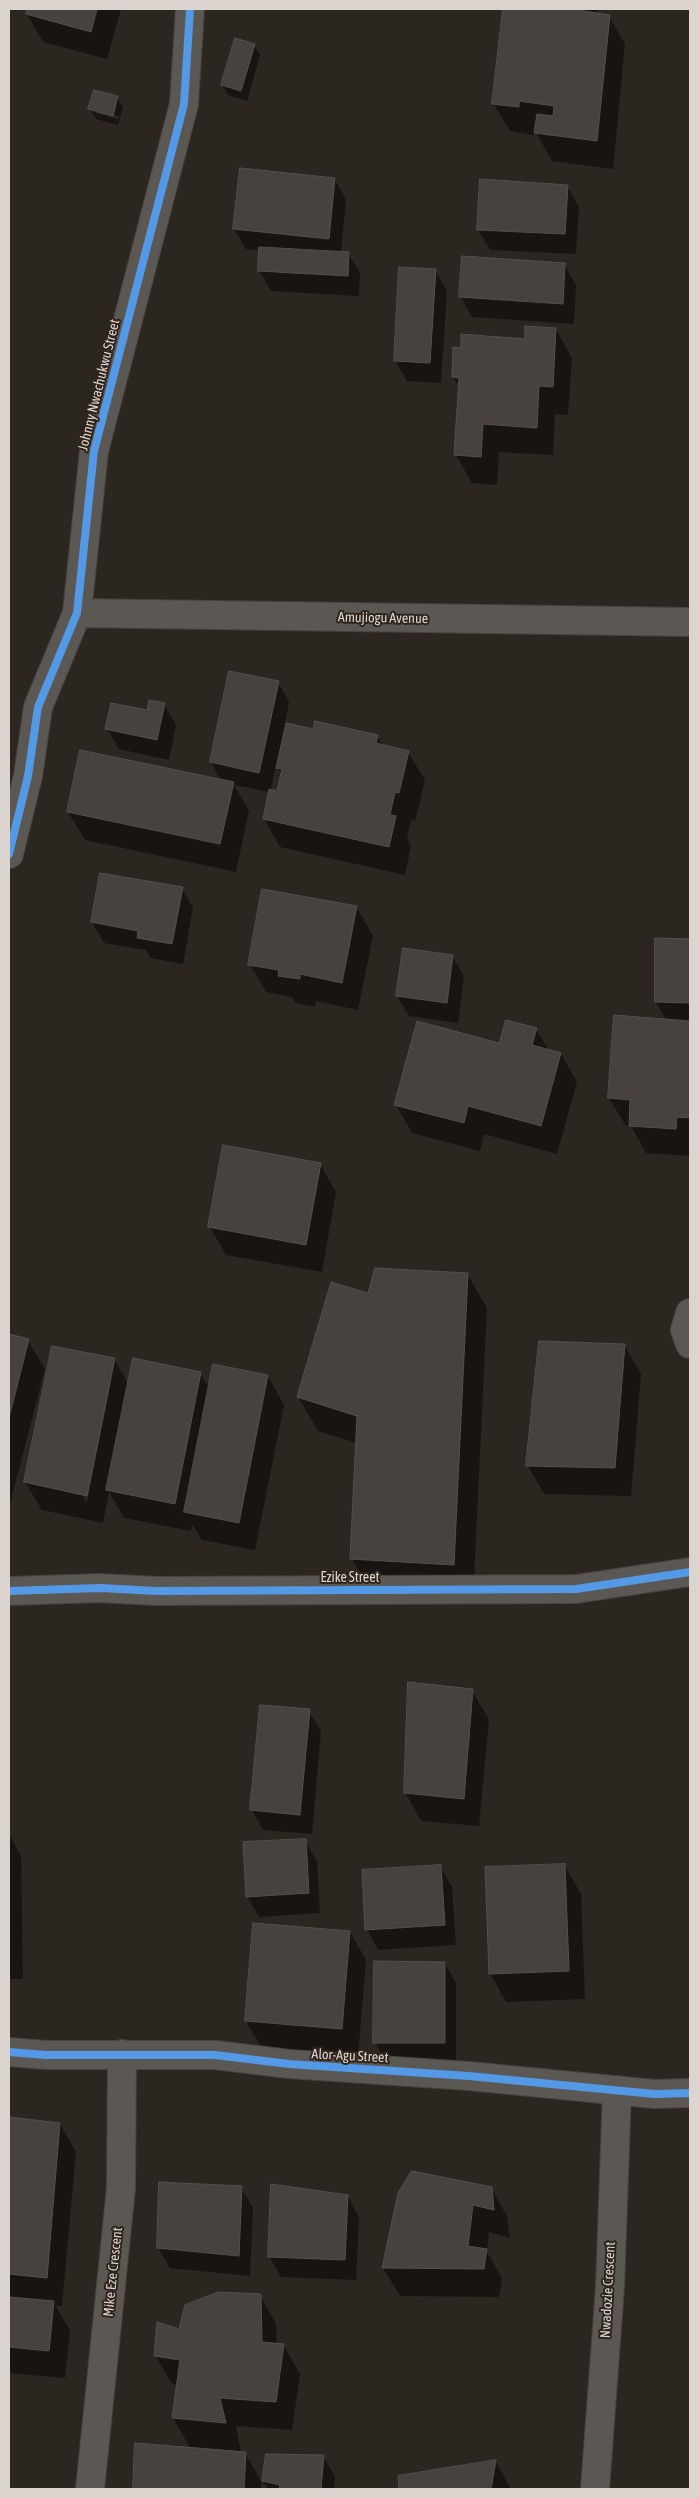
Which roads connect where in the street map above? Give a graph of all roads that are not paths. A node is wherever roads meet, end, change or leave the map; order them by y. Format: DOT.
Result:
graph roads {
  1 [pos="190,9"];
  2 [pos="77,613"];
  3 [pos="690,622"];
  4 [pos="9,854"];
  5 [pos="690,1313"];
  6 [pos="690,1344"];
  7 [pos="690,1572"];
  8 [pos="9,1591"];
  9 [pos="9,2052"];
  10 [pos="122,2054"];
  11 [pos="617,2090"];
  12 [pos="690,2093"];
  13 [pos="90,2489"];
  14 [pos="595,2489"];
  1 -- 2 [label="street, Johnny Nwachukwu Street"];
  2 -- 3 [label="street, Amujiogu Avenue"];
  2 -- 4 [label="street, Johnny Nwachukwu Street"];
  5 -- 6 [label="street"];
  7 -- 8 [label="street, Ezike Street"];
  9 -- 10 [label="street, Alor-Agu Street"];
  10 -- 11 [label="street, Alor-Agu Street"];
  10 -- 13 [label="street, Mike Eze Crescent"];
  11 -- 12 [label="street, Alor-Agu Street"];
  11 -- 14 [label="street, Nwadozie Crescent"];
}
